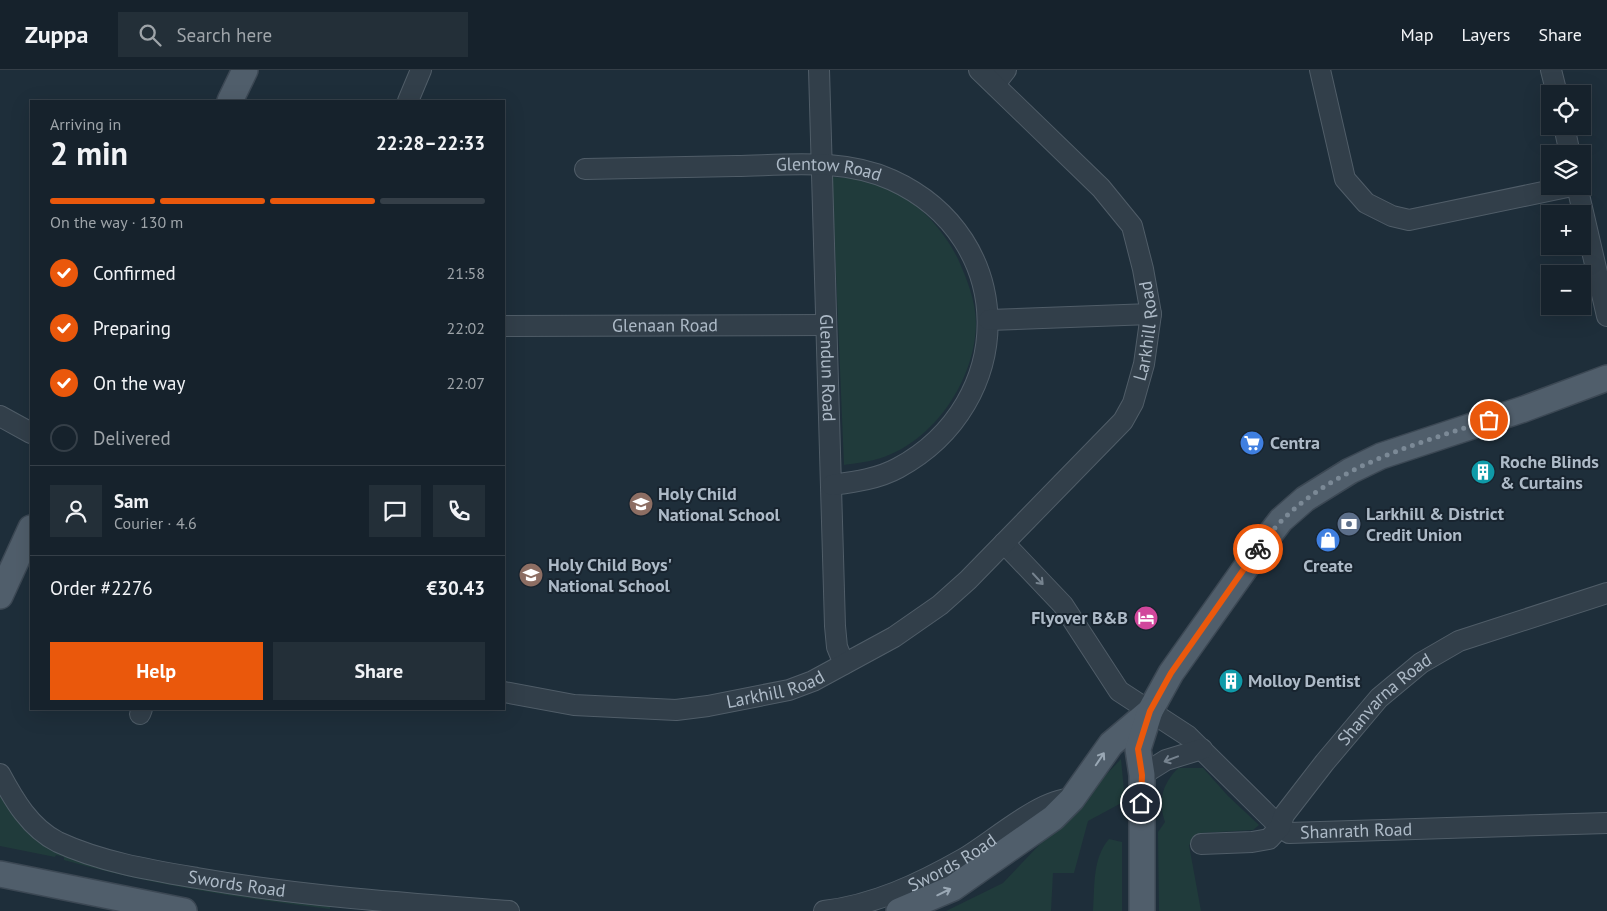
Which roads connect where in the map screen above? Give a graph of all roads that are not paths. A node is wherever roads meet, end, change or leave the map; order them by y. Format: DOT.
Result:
graph roads {
  1 [pos="245,70"];
  2 [pos="421,70"];
  3 [pos="819,70"];
  4 [pos="979,70"];
  5 [pos="1320,70"];
  6 [pos="1551,70"];
  7 [pos="1001,77"];
  8 [pos="1555,85"];
  9 [pos="230,100"];
  10 [pos="408,100"];
  11 [pos="820,164"];
  12 [pos="585,169"];
  13 [pos="1541,192"];
  14 [pos="1579,195"];
  15 [pos="1151,314"];
  16 [pos="1607,316"];
  17 [pos="989,320"];
  18 [pos="826,325"];
  19 [pos="505,326"];
  20 [pos="1607,378"];
  21 [pos="0,416"];
  22 [pos="30,432"];
  23 [pos="832,485"];
  24 [pos="30,530"];
  25 [pos="1004,543"];
  26 [pos="1607,593"];
  27 [pos="0,596"];
  28 [pos="844,664"];
  29 [pos="505,692"];
  30 [pos="1150,711"];
  31 [pos="1202,749"];
  32 [pos="0,774"];
  33 [pos="1142,775"];
  34 [pos="1072,799"];
  35 [pos="1607,824"];
  36 [pos="1280,827"];
  37 [pos="1202,844"];
  38 [pos="0,874"];
  39 [pos="184,911"];
  40 [pos="509,911"];
  41 [pos="824,911"];
  42 [pos="899,911"];
  43 [pos="1142,911"];
  1 -- 9 [label="main road"];
  2 -- 10 [label="street"];
  3 -- 11 [label="street, Glendun Road"];
  4 -- 7 [label="street, Larkhill Road"];
  5 -- 13 [label="street"];
  6 -- 8 [label="street"];
  7 -- 15 [label="street, Larkhill Road"];
  11 -- 12 [label="street, Glentow Road"];
  11 -- 17 [label="street, Glentow Road"];
  11 -- 18 [label="street, Glendun Road"];
  14 -- 16 [label="street"];
  15 -- 17 [label="street"];
  15 -- 25 [label="street, Larkhill Road"];
  17 -- 23 [label="street, Glentow Road"];
  18 -- 19 [label="street, Glenaan Road"];
  18 -- 23 [label="street, Glendun Road"];
  20 -- 30 [label="main road, Swords Road"];
  21 -- 22 [label="street"];
  23 -- 28 [label="street, Glendun Road"];
  24 -- 27 [label="main road"];
  25 -- 28 [label="street, Larkhill Road"];
  25 -- 30 [label="street, one-way"];
  26 -- 36 [label="street, Shanvarna Road"];
  28 -- 29 [label="street, Larkhill Road"];
  30 -- 31 [label="street, Shanrath Road"];
  30 -- 33 [label="main road"];
  34 -- 30 [label="main road, Swords Road, one-way"];
  31 -- 33 [label="street, one-way"];
  31 -- 36 [label="street, Shanrath Road"];
  32 -- 40 [label="street, Swords Road"];
  33 -- 43 [label="main road"];
  34 -- 41 [label="street, Swords Road"];
  42 -- 34 [label="main road, Swords Road, one-way"];
  35 -- 36 [label="street, Shanrath Road"];
  36 -- 37 [label="street, Shanvarna Road"];
  38 -- 39 [label="main road, Swords Road"];
}
